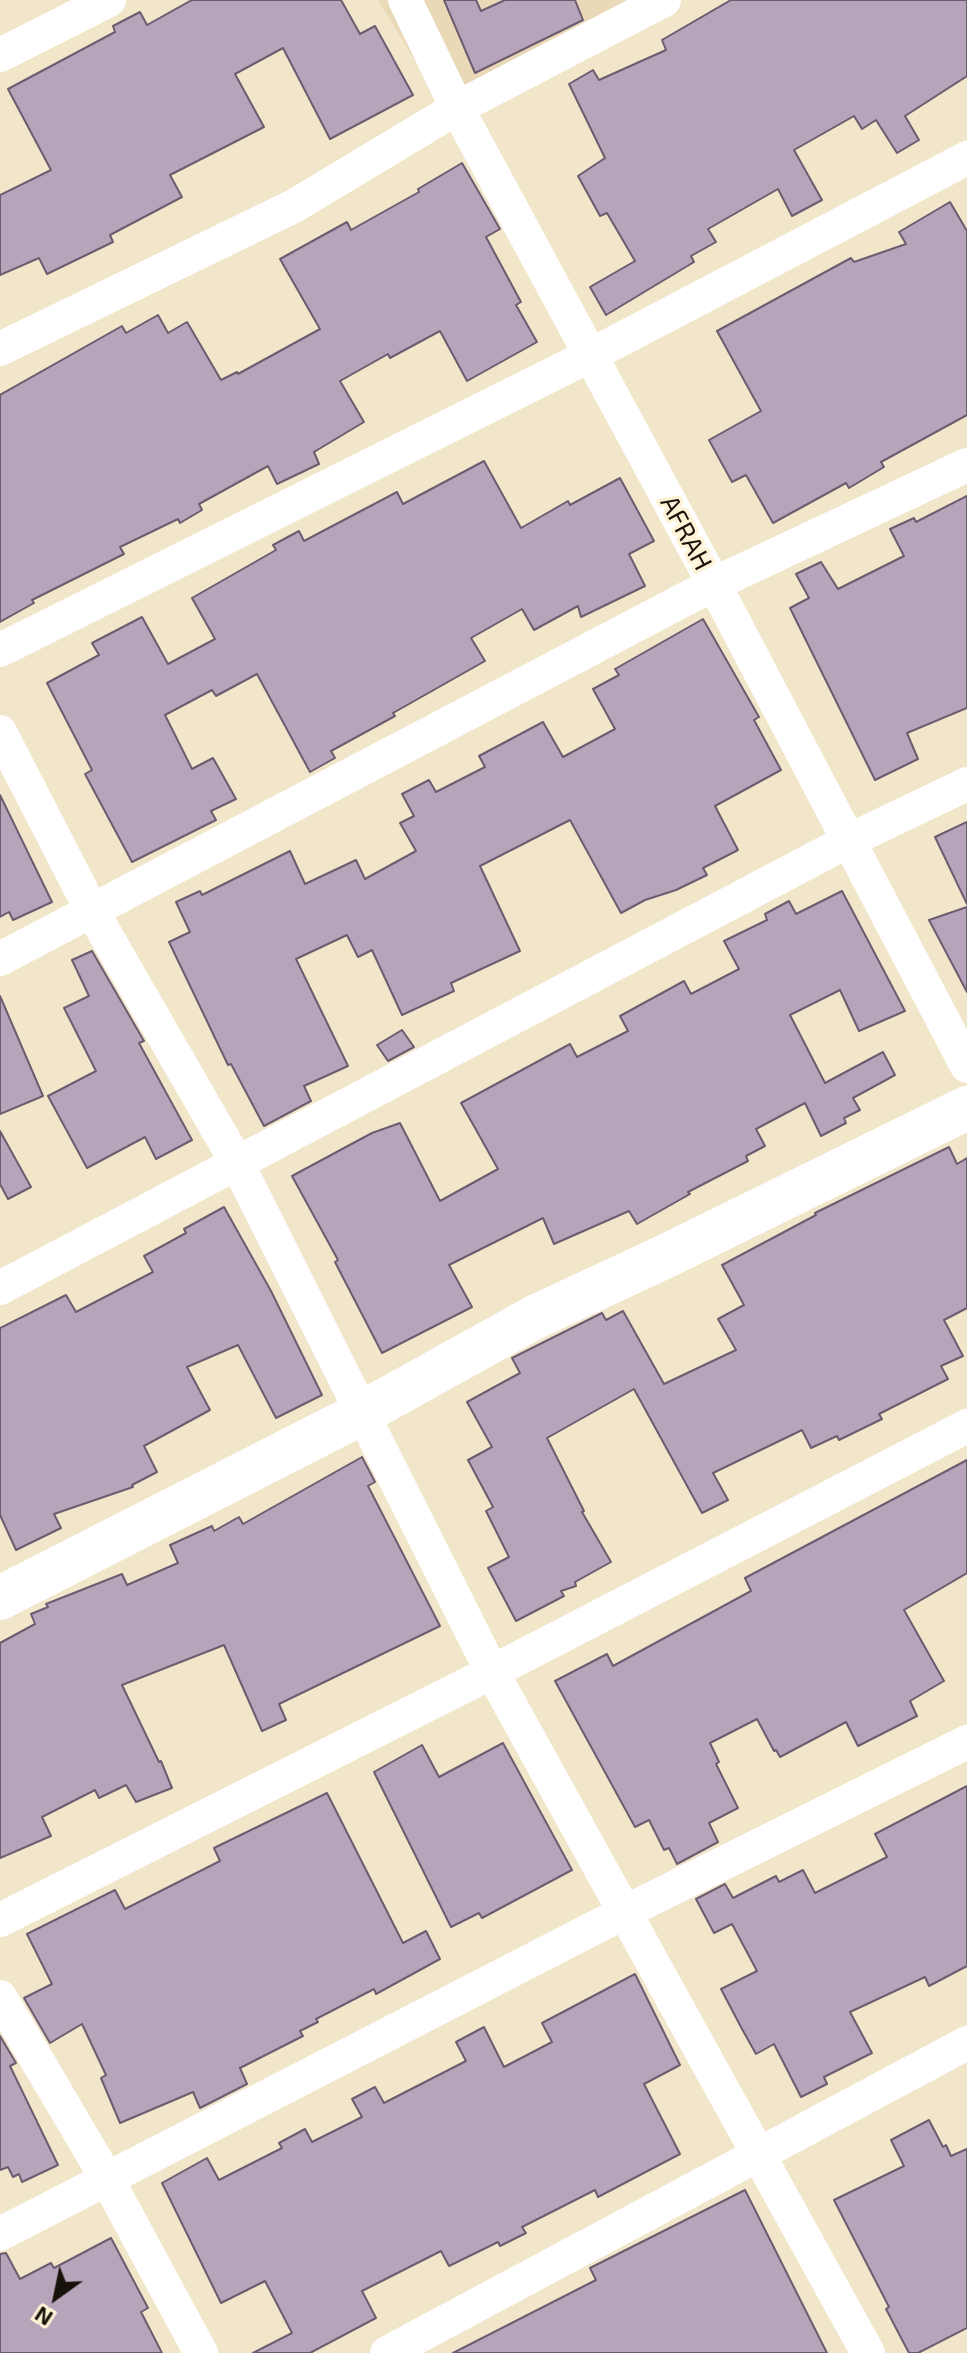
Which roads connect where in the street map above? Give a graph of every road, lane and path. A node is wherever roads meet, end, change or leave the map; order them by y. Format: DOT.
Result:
graph roads {
  1 [pos="109,0"];
  2 [pos="405,0"];
  3 [pos="664,0"];
  4 [pos="0,55"];
  5 [pos="457,108"];
  6 [pos="967,158"];
  7 [pos="0,349"];
  8 [pos="591,355"];
  9 [pos="967,465"];
  10 [pos="714,584"];
  11 [pos="0,650"];
  12 [pos="0,732"];
  13 [pos="967,784"];
  14 [pos="848,841"];
  15 [pos="92,911"];
  16 [pos="0,959"];
  17 [pos="967,1066"];
  18 [pos="967,1108"];
  19 [pos="237,1163"];
  20 [pos="0,1288"];
  21 [pos="362,1413"];
  22 [pos="967,1426"];
  23 [pos="0,1598"];
  24 [pos="492,1672"];
  25 [pos="967,1742"];
  26 [pos="625,1912"];
  27 [pos="0,1920"];
  28 [pos="0,1997"];
  29 [pos="967,2043"];
  30 [pos="756,2154"];
  31 [pos="107,2179"];
  32 [pos="0,2234"];
  33 [pos="201,2353"];
  34 [pos="387,2353"];
  35 [pos="868,2353"];
  1 -- 4 [label="street"];
  2 -- 5 [label="street, AFRAH"];
  3 -- 5 [label="street"];
  5 -- 7 [label="street"];
  5 -- 8 [label="street, AFRAH"];
  6 -- 8 [label="street"];
  8 -- 10 [label="street, AFRAH"];
  8 -- 11 [label="street"];
  9 -- 10 [label="street"];
  10 -- 14 [label="street, AFRAH"];
  10 -- 15 [label="street"];
  12 -- 15 [label="street"];
  13 -- 14 [label="street"];
  14 -- 17 [label="street, AFRAH"];
  14 -- 19 [label="street"];
  15 -- 16 [label="street"];
  15 -- 19 [label="street"];
  18 -- 21 [label="main road"];
  19 -- 20 [label="street"];
  19 -- 21 [label="street"];
  21 -- 23 [label="main road"];
  21 -- 24 [label="street"];
  22 -- 24 [label="street"];
  24 -- 26 [label="street"];
  24 -- 27 [label="street"];
  25 -- 26 [label="street"];
  26 -- 30 [label="street"];
  26 -- 31 [label="street"];
  28 -- 31 [label="street"];
  29 -- 30 [label="street"];
  30 -- 34 [label="street"];
  30 -- 35 [label="street"];
  31 -- 32 [label="street"];
  31 -- 33 [label="street"];
}
